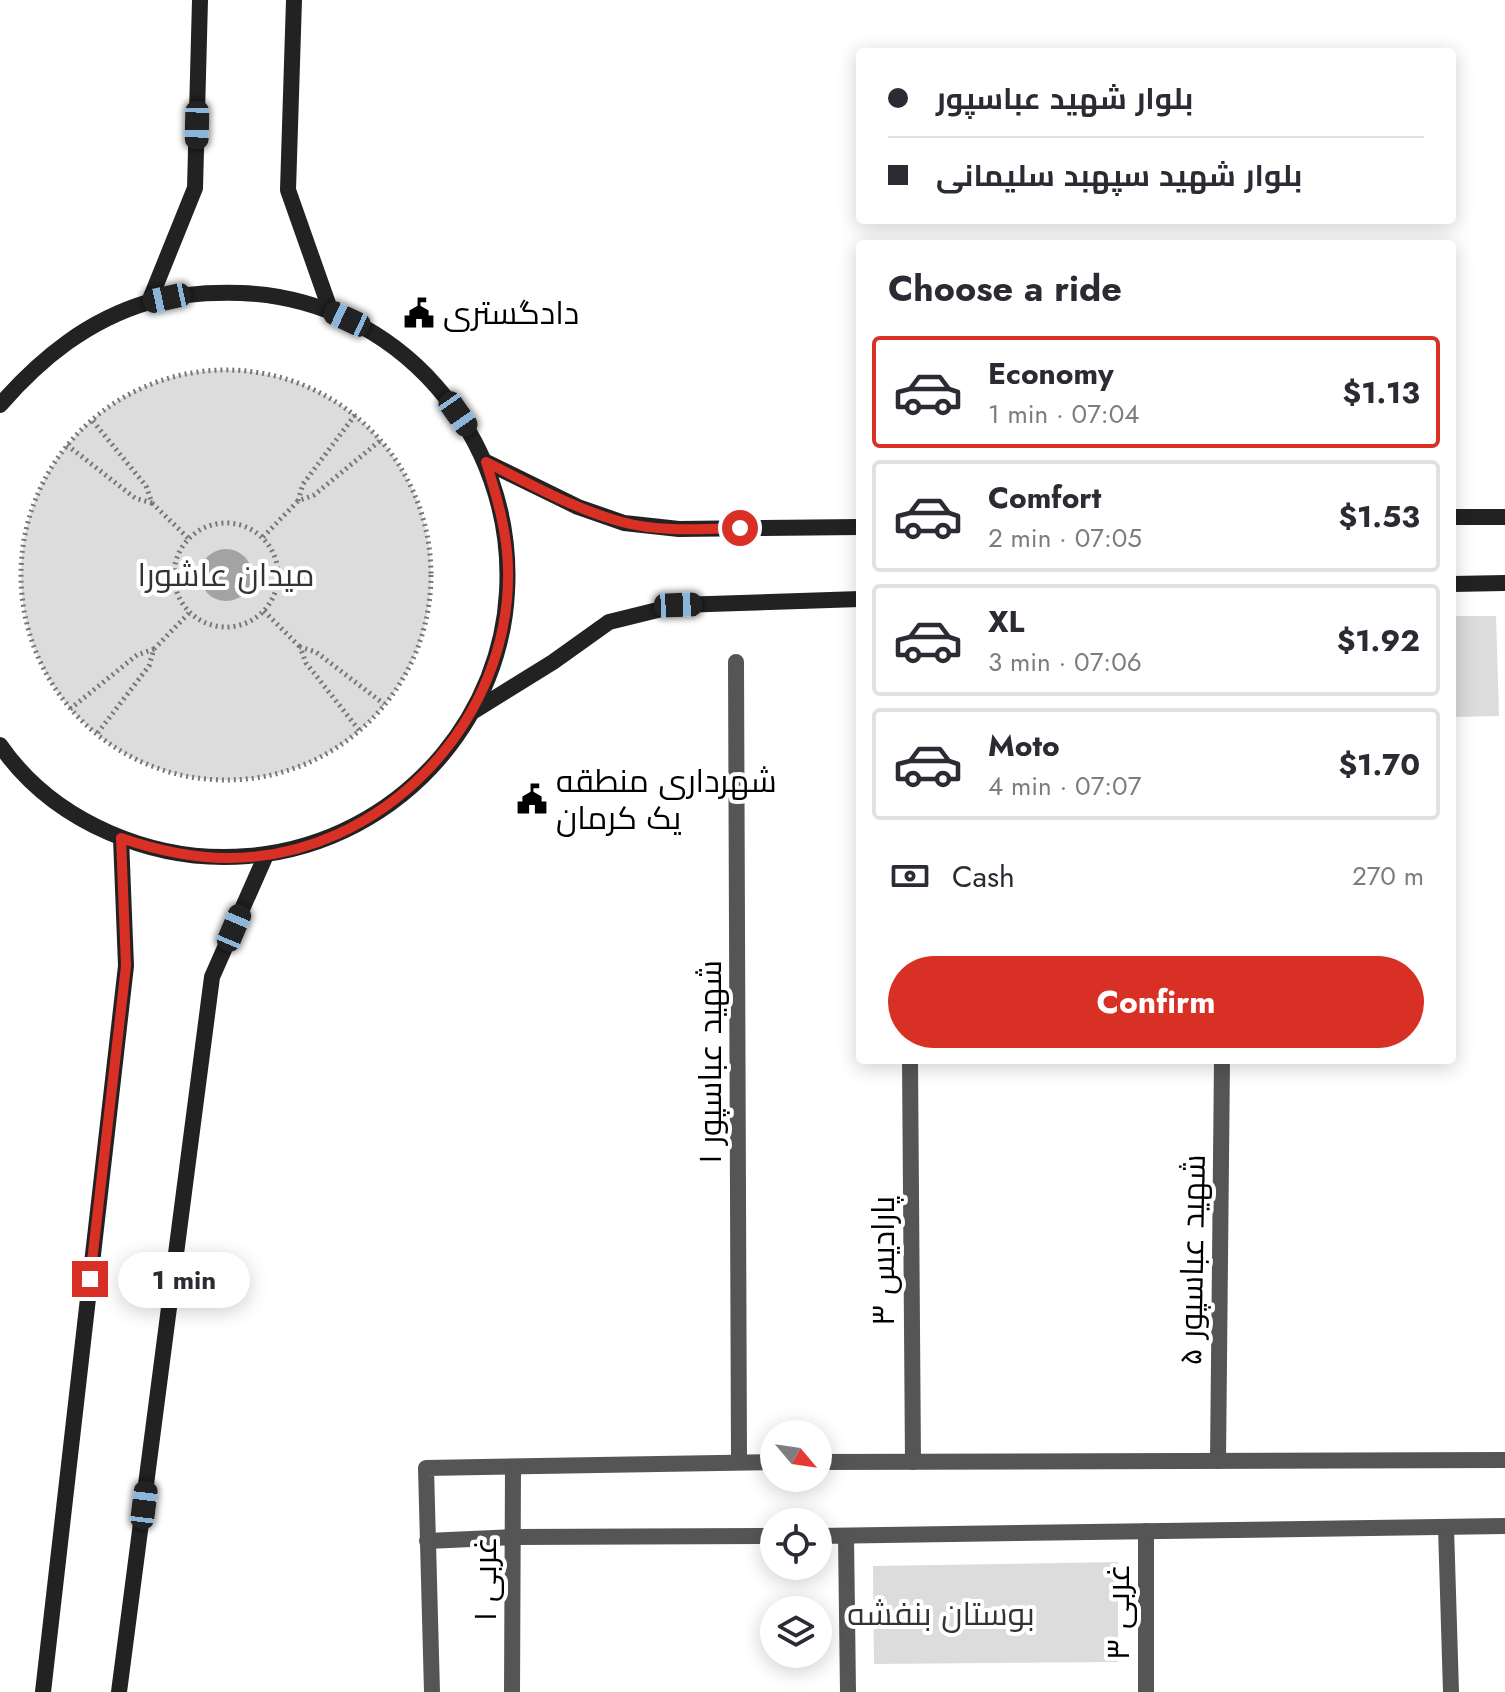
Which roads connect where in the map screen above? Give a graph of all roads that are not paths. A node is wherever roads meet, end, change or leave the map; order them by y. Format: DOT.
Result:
graph roads {
  1 [pos="200,0"];
  2 [pos="294,0"];
  3 [pos="149,302"];
  4 [pos="331,312"];
  5 [pos="0,405"];
  6 [pos="486,462"];
  7 [pos="1456,517"];
  8 [pos="1505,517"];
  9 [pos="856,527"];
  10 [pos="1505,583"];
  11 [pos="1456,584"];
  12 [pos="856,599"];
  13 [pos="736,662"];
  14 [pos="472,712"];
  15 [pos="0,745"];
  16 [pos="121,838"];
  17 [pos="266,855"];
  18 [pos="910,1064"];
  19 [pos="1222,1064"];
  20 [pos="1505,1460"];
  21 [pos="1218,1461"];
  22 [pos="739,1462"];
  23 [pos="760,1462"];
  24 [pos="832,1462"];
  25 [pos="913,1462"];
  26 [pos="513,1467"];
  27 [pos="1505,1526"];
  28 [pos="1446,1527"];
  29 [pos="1146,1531"];
  30 [pos="760,1536"];
  31 [pos="832,1536"];
  32 [pos="846,1536"];
  33 [pos="513,1537"];
  34 [pos="427,1541"];
  35 [pos="43,1692"];
  36 [pos="119,1692"];
  37 [pos="432,1692"];
  38 [pos="512,1692"];
  39 [pos="848,1692"];
  40 [pos="1146,1692"];
  41 [pos="1451,1692"];
  1 -- 3 [label="main road"];
  2 -- 4 [label="main road"];
  3 -- 4 [label="main road"];
  3 -- 5 [label="main road"];
  4 -- 6 [label="main road"];
  6 -- 9 [label="main road"];
  6 -- 14 [label="main road"];
  7 -- 8 [label="main road"];
  10 -- 11 [label="main road"];
  12 -- 14 [label="main road"];
  13 -- 22 [label="street, شهید عباسپور ۱"];
  14 -- 17 [label="main road"];
  15 -- 16 [label="main road"];
  16 -- 17 [label="main road"];
  16 -- 35 [label="main road"];
  17 -- 36 [label="main road"];
  18 -- 25 [label="street, پارادیس ۳"];
  19 -- 21 [label="street, شهید عباسپور ۵"];
  20 -- 21 [label="street"];
  21 -- 25 [label="street"];
  22 -- 23 [label="street"];
  22 -- 26 [label="street"];
  24 -- 25 [label="street"];
  26 -- 33 [label="street, ۱ غربی"];
  26 -- 34 [label="street, ۱ غربی"];
  27 -- 28 [label="street"];
  28 -- 29 [label="street"];
  28 -- 41 [label="street"];
  29 -- 32 [label="street"];
  29 -- 40 [label="street, ۳ غربی"];
  30 -- 33 [label="street"];
  31 -- 32 [label="street"];
  32 -- 39 [label="street"];
  33 -- 34 [label="street"];
  33 -- 38 [label="street, ۱ غربی"];
  34 -- 37 [label="street, ۱ غربی"];
}
